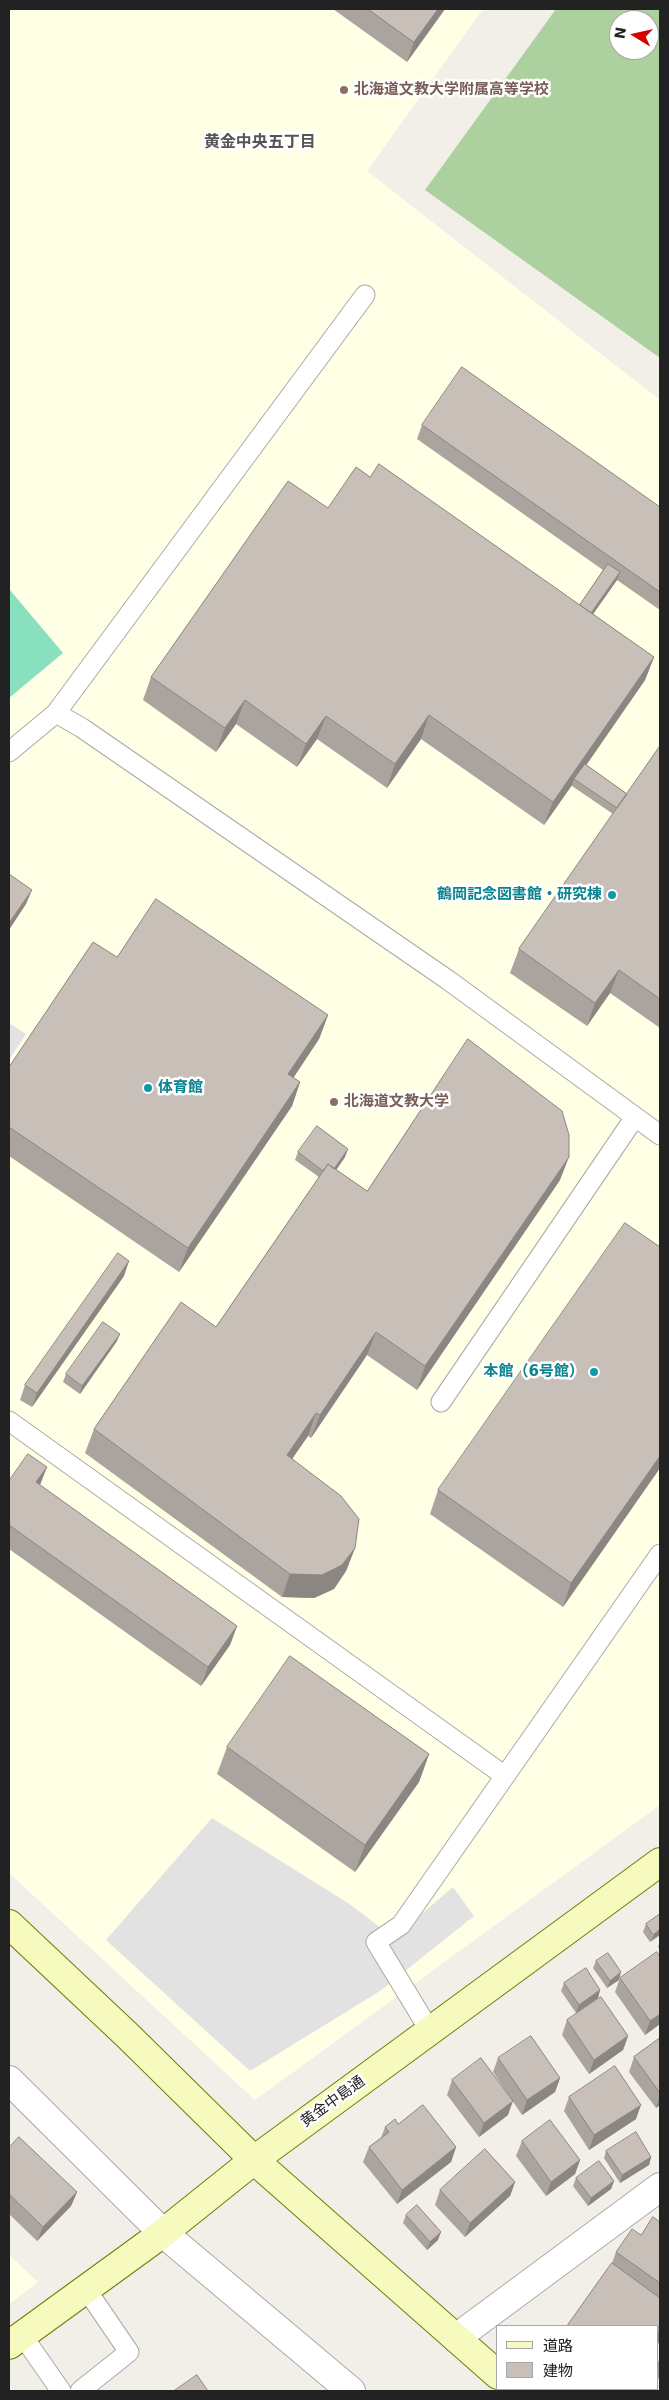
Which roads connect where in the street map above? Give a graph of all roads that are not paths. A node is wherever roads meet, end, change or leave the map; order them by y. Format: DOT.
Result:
graph roads {
  1 [pos="365,295"];
  2 [pos="56,712"];
  3 [pos="9,752"];
  4 [pos="635,1117"];
  5 [pos="660,1135"];
  6 [pos="441,1402"];
  7 [pos="9,1421"];
  8 [pos="660,1554"];
  9 [pos="505,1776"];
  10 [pos="660,1862"];
  11 [pos="9,1924"];
  12 [pos="430,2032"];
  13 [pos="9,2080"];
  14 [pos="254,2160"];
  15 [pos="660,2187"];
  16 [pos="163,2233"];
  17 [pos="86,2289"];
  18 [pos="456,2338"];
  19 [pos="15,2340"];
  20 [pos="497,2374"];
  21 [pos="61,2391"];
  22 [pos="80,2391"];
  23 [pos="352,2391"];
  1 -- 2 [label="lane"];
  2 -- 3 [label="lane"];
  2 -- 4 [label="lane"];
  4 -- 5 [label="lane"];
  4 -- 6 [label="lane"];
  7 -- 9 [label="lane"];
  8 -- 9 [label="lane"];
  9 -- 12 [label="lane"];
  10 -- 12 [label="street, 黄金中島通"];
  11 -- 14 [label="street"];
  12 -- 14 [label="street, 黄金中島通"];
  13 -- 16 [label="street"];
  14 -- 16 [label="street, 黄金中島通"];
  14 -- 18 [label="street"];
  15 -- 18 [label="street"];
  16 -- 17 [label="street, 黄金中島通"];
  16 -- 23 [label="street"];
  17 -- 19 [label="street, 黄金中島通"];
  17 -- 22 [label="lane"];
  18 -- 20 [label="street"];
  19 -- 21 [label="lane"];
}
